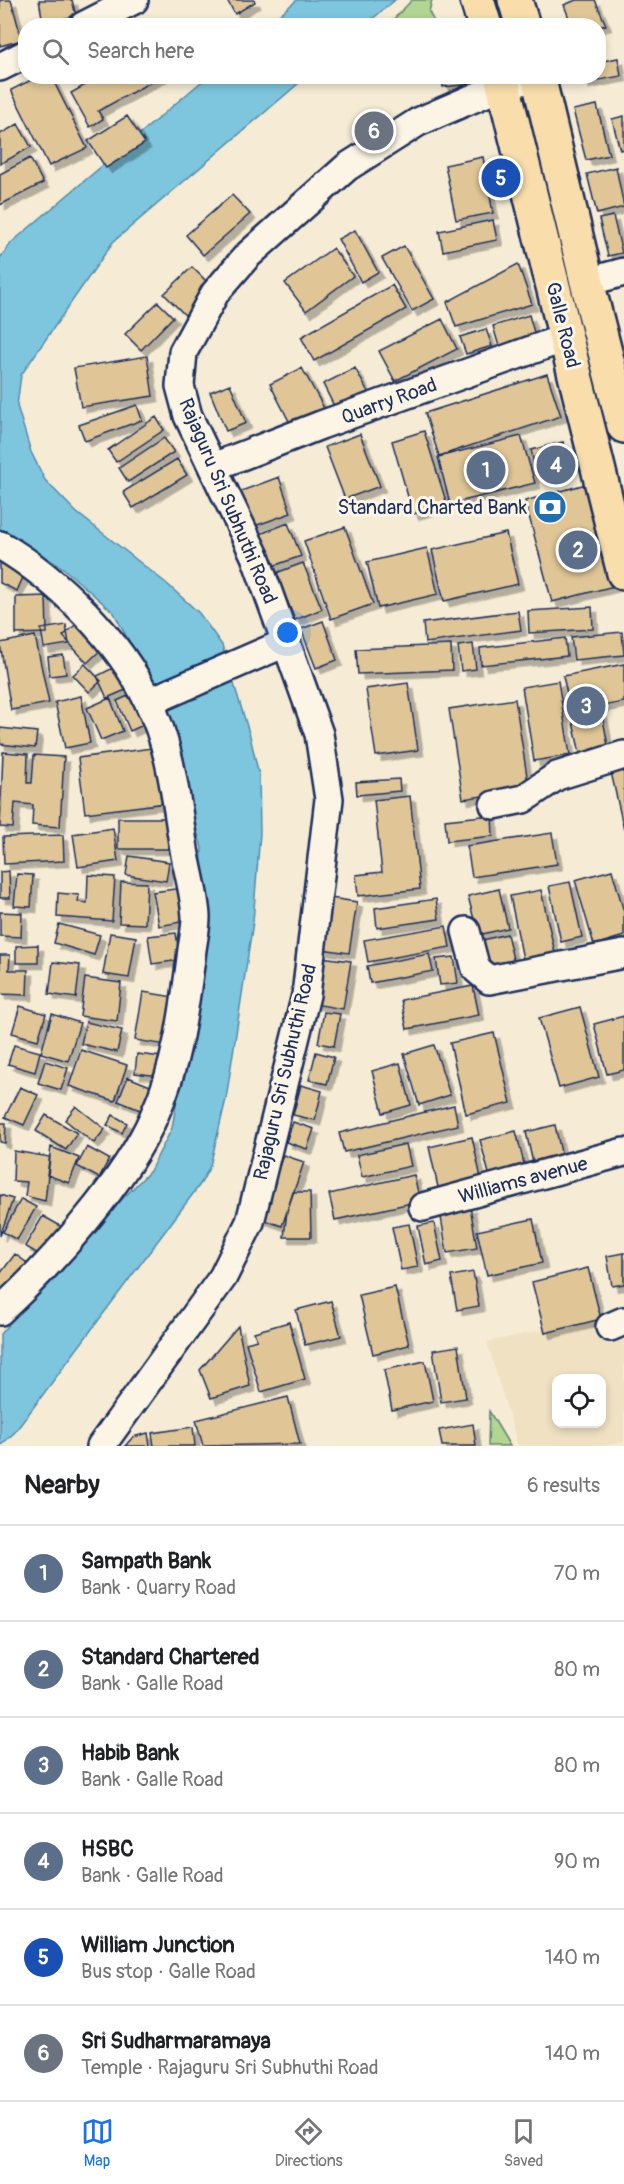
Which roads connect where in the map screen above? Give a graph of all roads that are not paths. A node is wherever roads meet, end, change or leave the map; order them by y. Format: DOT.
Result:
graph roads {
  1 [pos="134,0"];
  2 [pos="477,0"];
  3 [pos="515,0"];
  4 [pos="99,18"];
  5 [pos="483,18"];
  6 [pos="521,18"];
  7 [pos="18,58"];
  8 [pos="0,67"];
  9 [pos="497,84"];
  10 [pos="504,84"];
  11 [pos="540,84"];
  12 [pos="624,272"];
  13 [pos="587,282"];
  14 [pos="566,338"];
  15 [pos="624,426"];
  16 [pos="213,467"];
  17 [pos="0,545"];
  18 [pos="624,573"];
  19 [pos="285,643"];
  20 [pos="149,702"];
  21 [pos="624,755"];
  22 [pos="494,805"];
  23 [pos="466,931"];
  24 [pos="624,954"];
  25 [pos="624,1152"];
  26 [pos="423,1207"];
  27 [pos="0,1311"];
  28 [pos="101,1446"];
  1 -- 4 [label="street"];
  2 -- 5 [label="highway"];
  3 -- 6 [label="highway"];
  7 -- 8 [label="street"];
  9 -- 16 [label="street, Rajaguru Sri Subhuthi Road"];
  10 -- 14 [label="highway, Galle Road"];
  11 -- 13 [label="highway, Galle Road"];
  12 -- 13 [label="street"];
  13 -- 15 [label="highway, Galle Road"];
  14 -- 16 [label="street, Quarry Road"];
  14 -- 18 [label="highway, Galle Road"];
  16 -- 19 [label="street, Rajaguru Sri Subhuthi Road"];
  17 -- 20 [label="street"];
  19 -- 20 [label="street"];
  19 -- 28 [label="street, Rajaguru Sri Subhuthi Road"];
  20 -- 27 [label="street"];
  21 -- 22 [label="street"];
  23 -- 24 [label="street"];
  25 -- 26 [label="street, Williams avenue"];
}
